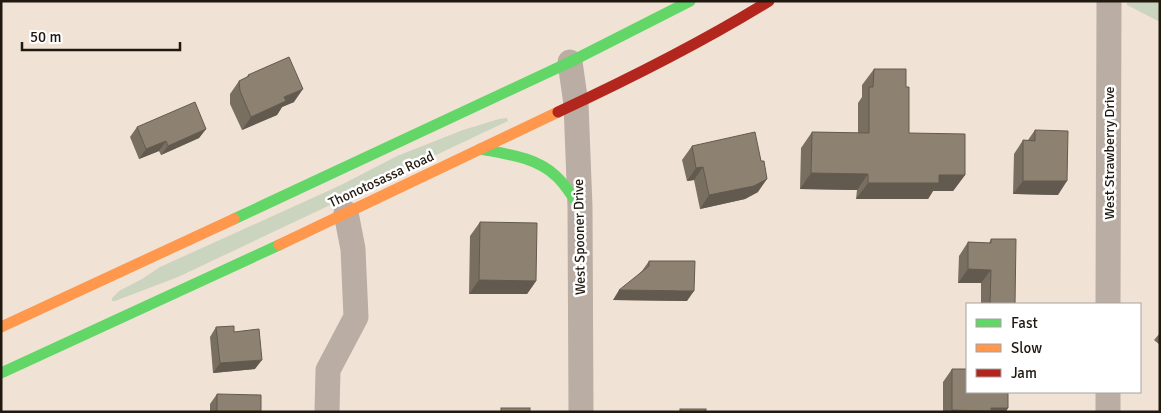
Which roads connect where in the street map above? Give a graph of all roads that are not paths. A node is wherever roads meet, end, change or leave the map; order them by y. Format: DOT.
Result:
graph roads {
  1 [pos="690,1"];
  2 [pos="769,1"];
  3 [pos="1109,1"];
  4 [pos="570,62"];
  5 [pos="576,104"];
  6 [pos="480,149"];
  7 [pos="580,207"];
  8 [pos="346,212"];
  9 [pos="1108,303"];
  10 [pos="1,327"];
  11 [pos="1,374"];
  12 [pos="1108,393"];
  13 [pos="327,412"];
  14 [pos="581,412"];
  15 [pos="1108,412"];
  1 -- 4 [label="main road, Thonotosassa Road"];
  2 -- 5 [label="main road, Thonotosassa Road"];
  3 -- 9 [label="street, West Strawberry Drive"];
  4 -- 5 [label="street, West Spooner Drive"];
  4 -- 10 [label="main road, Thonotosassa Road"];
  5 -- 6 [label="main road, Thonotosassa Road"];
  5 -- 7 [label="street, West Spooner Drive"];
  6 -- 7 [label="main road"];
  6 -- 8 [label="main road, Thonotosassa Road"];
  7 -- 14 [label="street, West Spooner Drive"];
  8 -- 11 [label="main road, Thonotosassa Road"];
  8 -- 13 [label="street"];
  12 -- 15 [label="street"];
}
